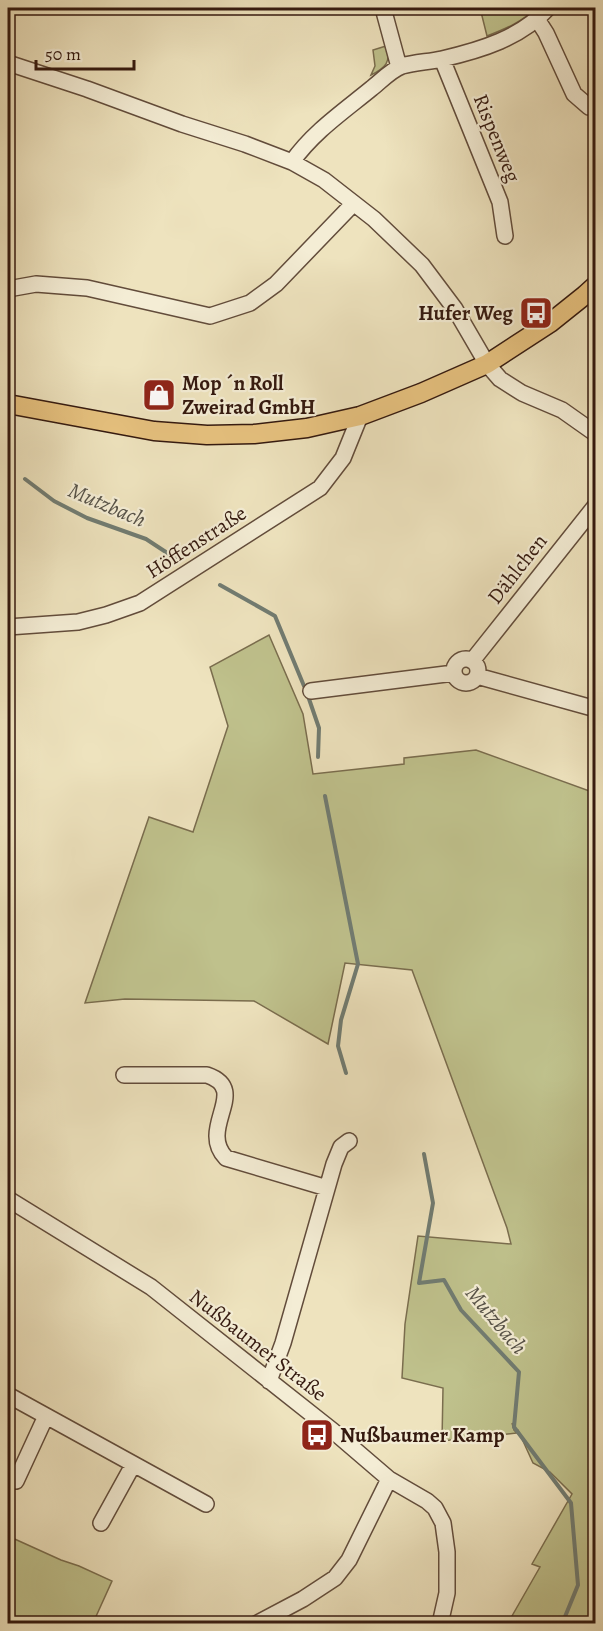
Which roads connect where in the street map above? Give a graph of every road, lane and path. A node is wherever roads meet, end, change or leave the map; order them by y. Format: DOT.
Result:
graph roads {
  1 [pos="383,8"];
  2 [pos="542,13"];
  3 [pos="441,59"];
  4 [pos="8,63"];
  5 [pos="399,67"];
  6 [pos="589,107"];
  7 [pos="292,162"];
  8 [pos="353,204"];
  9 [pos="505,236"];
  10 [pos="596,285"];
  11 [pos="8,289"];
  12 [pos="487,364"];
  13 [pos="8,404"];
  14 [pos="360,416"];
  15 [pos="596,434"];
  16 [pos="596,505"];
  17 [pos="8,627"];
  18 [pos="472,660"];
  19 [pos="454,673"];
  20 [pos="477,676"];
  21 [pos="312,691"];
  22 [pos="596,709"];
  23 [pos="124,1075"];
  24 [pos="349,1141"];
  25 [pos="327,1188"];
  26 [pos="8,1199"];
  27 [pos="269,1381"];
  28 [pos="8,1395"];
  29 [pos="46,1416"];
  30 [pos="133,1464"];
  31 [pos="389,1479"];
  32 [pos="16,1481"];
  33 [pos="206,1504"];
  34 [pos="100,1522"];
  35 [pos="256,1623"];
  36 [pos="440,1623"];
  1 -- 5 [label="street"];
  2 -- 3 [label="street"];
  2 -- 6 [label="street"];
  3 -- 5 [label="street"];
  3 -- 9 [label="street, Rispenweg"];
  4 -- 7 [label="street"];
  5 -- 7 [label="street"];
  7 -- 8 [label="street"];
  8 -- 11 [label="street"];
  8 -- 12 [label="street"];
  10 -- 12 [label="main road"];
  12 -- 14 [label="main road"];
  12 -- 15 [label="street"];
  13 -- 14 [label="main road"];
  14 -- 17 [label="street, Höffenstraße"];
  16 -- 18 [label="street, Dählchen"];
  18 -- 19 [label="street, Dählchen"];
  18 -- 20 [label="street"];
  19 -- 20 [label="street, Dählchen"];
  19 -- 21 [label="street, Dählchen"];
  20 -- 22 [label="street, Dählchen"];
  23 -- 25 [label="street"];
  24 -- 25 [label="street"];
  25 -- 27 [label="street"];
  26 -- 27 [label="street, Nußbaumer Straße"];
  27 -- 31 [label="street, Nußbaumer Straße"];
  28 -- 29 [label="street"];
  29 -- 30 [label="street"];
  29 -- 32 [label="street"];
  30 -- 33 [label="street"];
  30 -- 34 [label="street"];
  31 -- 35 [label="street"];
  31 -- 36 [label="street, Nußbaumer Straße"];
}
